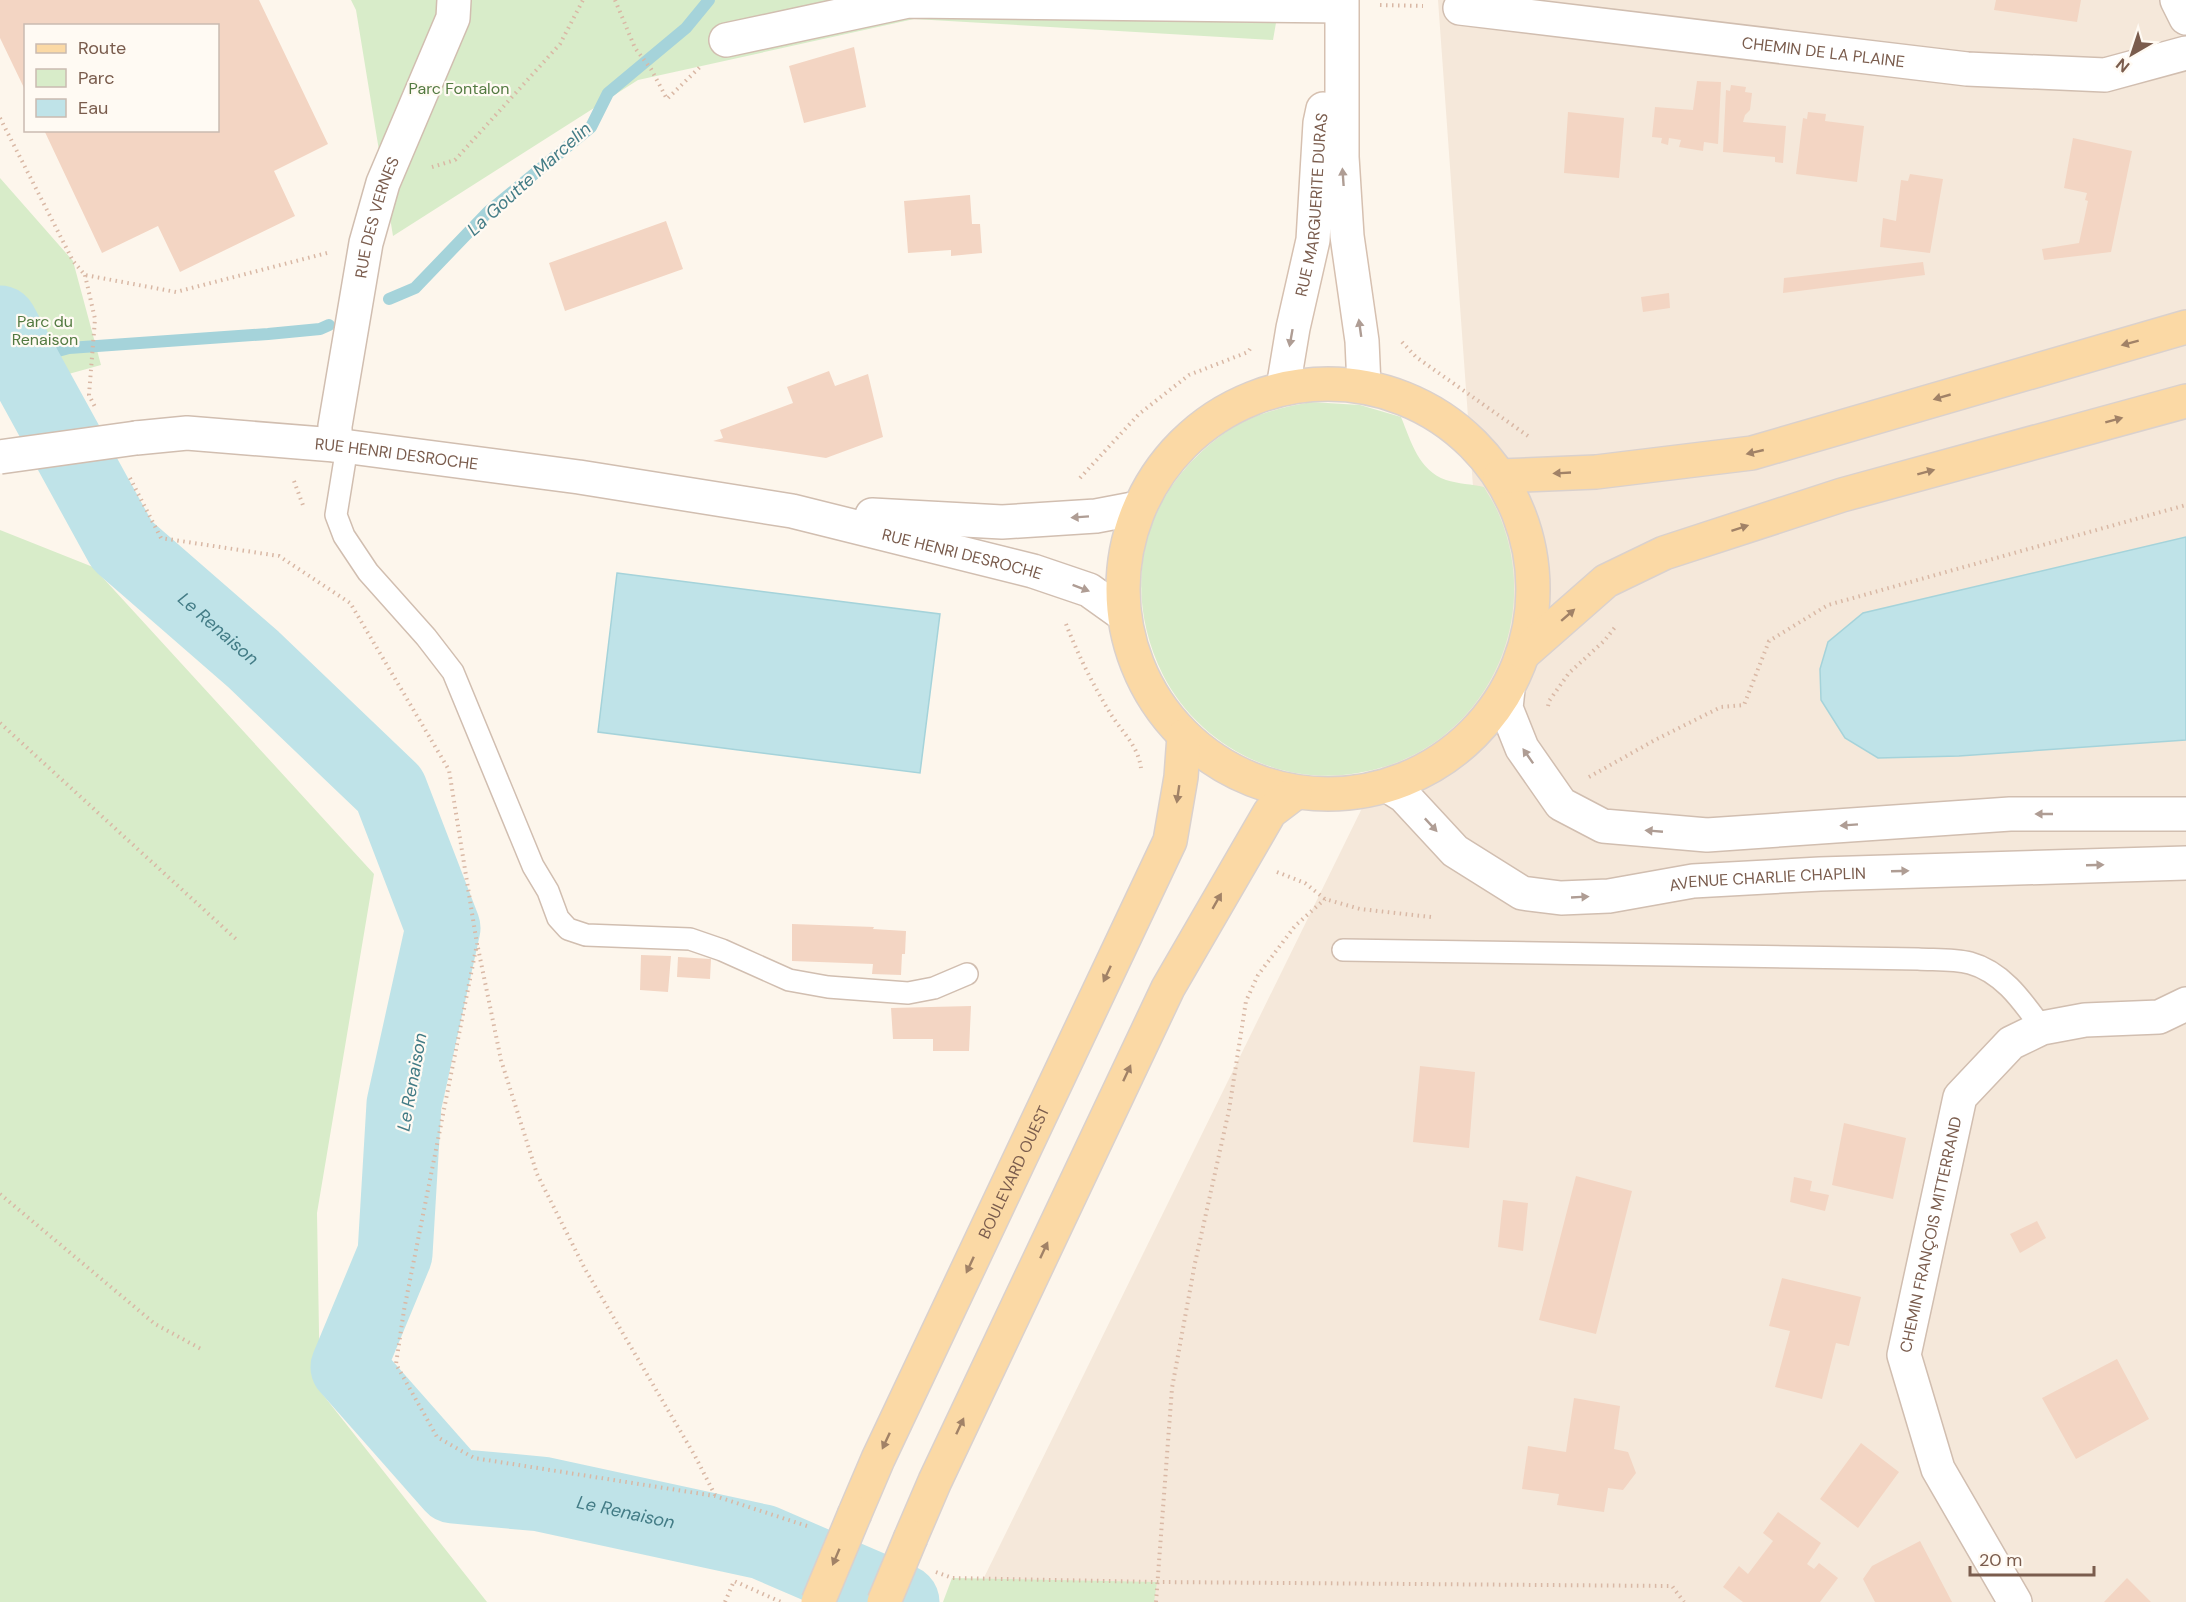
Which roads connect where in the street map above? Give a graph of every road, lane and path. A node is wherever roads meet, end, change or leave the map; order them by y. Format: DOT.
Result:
graph roads {
  1 [pos="454,0"];
  2 [pos="583,0"];
  3 [pos="615,0"];
  4 [pos="2176,0"];
  5 [pos="1460,8"];
  6 [pos="1341,9"];
  7 [pos="1583,11"];
  8 [pos="2186,18"];
  9 [pos="726,40"];
  10 [pos="2186,53"];
  11 [pos="0,118"];
  12 [pos="383,183"];
  13 [pos="366,243"];
  14 [pos="85,275"];
  15 [pos="2186,327"];
  16 [pos="1401,342"];
  17 [pos="1253,344"];
  18 [pos="1364,386"];
  19 [pos="1283,388"];
  20 [pos="2186,401"];
  21 [pos="98,415"];
  22 [pos="1529,437"];
  23 [pos="280,441"];
  24 [pos="341,446"];
  25 [pos="0,457"];
  26 [pos="128,474"];
  27 [pos="1500,476"];
  28 [pos="1078,480"];
  29 [pos="2186,505"];
  30 [pos="1138,508"];
  31 [pos="792,511"];
  32 [pos="307,516"];
  33 [pos="345,594"];
  34 [pos="351,603"];
  35 [pos="1124,615"];
  36 [pos="1063,616"];
  37 [pos="1621,620"];
  38 [pos="1524,653"];
  39 [pos="1508,689"];
  40 [pos="1548,711"];
  41 [pos="0,723"];
  42 [pos="1184,736"];
  43 [pos="1141,772"];
  44 [pos="1388,786"];
  45 [pos="1295,793"];
  46 [pos="1561,804"];
  47 [pos="2186,814"];
  48 [pos="2186,863"];
  49 [pos="1268,868"];
  50 [pos="1324,899"];
  51 [pos="1434,917"];
  52 [pos="237,940"];
  53 [pos="477,944"];
  54 [pos="1343,950"];
  55 [pos="967,974"];
  56 [pos="2186,1004"];
  57 [pos="2042,1028"];
  58 [pos="0,1194"];
  59 [pos="203,1350"];
  60 [pos="715,1496"];
  61 [pos="819,1531"];
  62 [pos="930,1570"];
  63 [pos="1157,1582"];
  64 [pos="725,1602"];
  65 [pos="781,1602"];
  66 [pos="818,1602"];
  67 [pos="884,1602"];
  68 [pos="1156,1602"];
  69 [pos="1684,1602"];
  70 [pos="2015,1602"];
  1 -- 12 [label="street, RUE DES VERNES"];
  2 -- 12 [label="path"];
  3 -- 9 [label="path"];
  4 -- 8 [label="street"];
  5 -- 7 [label="street, CHEMIN DE LA PLAINE"];
  6 -- 9 [label="street"];
  18 -- 6 [label="street, RUE MARGUERITE DURAS, one-way"];
  6 -- 19 [label="street, RUE MARGUERITE DURAS, one-way"];
  7 -- 10 [label="street, CHEMIN DE LA PLAINE"];
  11 -- 14 [label="path"];
  12 -- 13 [label="street, RUE DES VERNES"];
  13 -- 14 [label="path"];
  13 -- 24 [label="street, RUE DES VERNES"];
  14 -- 21 [label="path"];
  15 -- 27 [label="main road, one-way"];
  16 -- 22 [label="path"];
  17 -- 28 [label="path"];
  18 -- 19 [label="main road"];
  18 -- 27 [label="main road"];
  19 -- 30 [label="main road"];
  38 -- 20 [label="main road, one-way"];
  23 -- 24 [label="street, RUE HENRI DESROCHE"];
  23 -- 25 [label="street, RUE HENRI DESROCHE, bridge"];
  23 -- 32 [label="path"];
  24 -- 31 [label="street, RUE HENRI DESROCHE"];
  24 -- 55 [label="lane"];
  26 -- 34 [label="path"];
  27 -- 38 [label="main road"];
  29 -- 46 [label="path"];
  30 -- 31 [label="street, RUE HENRI DESROCHE, one-way"];
  30 -- 35 [label="main road"];
  31 -- 35 [label="street, RUE HENRI DESROCHE, one-way"];
  33 -- 34 [label="path"];
  34 -- 53 [label="path"];
  35 -- 42 [label="main road"];
  36 -- 43 [label="path"];
  37 -- 40 [label="path"];
  38 -- 39 [label="main road"];
  39 -- 44 [label="main road"];
  46 -- 39 [label="street, one-way"];
  41 -- 52 [label="path"];
  42 -- 45 [label="main road"];
  42 -- 66 [label="main road, BOULEVARD OUEST, one-way, bridge"];
  44 -- 45 [label="main road"];
  44 -- 48 [label="street, AVENUE CHARLIE CHAPLIN, one-way"];
  67 -- 45 [label="main road, one-way, bridge"];
  47 -- 46 [label="street, one-way"];
  49 -- 50 [label="path"];
  50 -- 51 [label="path"];
  50 -- 63 [label="path"];
  53 -- 60 [label="path"];
  53 -- 60 [label="path"];
  54 -- 57 [label="lane"];
  56 -- 57 [label="street, CHEMIN FRANÇOIS MITTERRAND"];
  57 -- 70 [label="street, CHEMIN FRANÇOIS MITTERRAND"];
  58 -- 59 [label="path"];
  60 -- 61 [label="path"];
  62 -- 63 [label="path"];
  63 -- 68 [label="path"];
  63 -- 69 [label="path"];
  64 -- 65 [label="path"];
}
